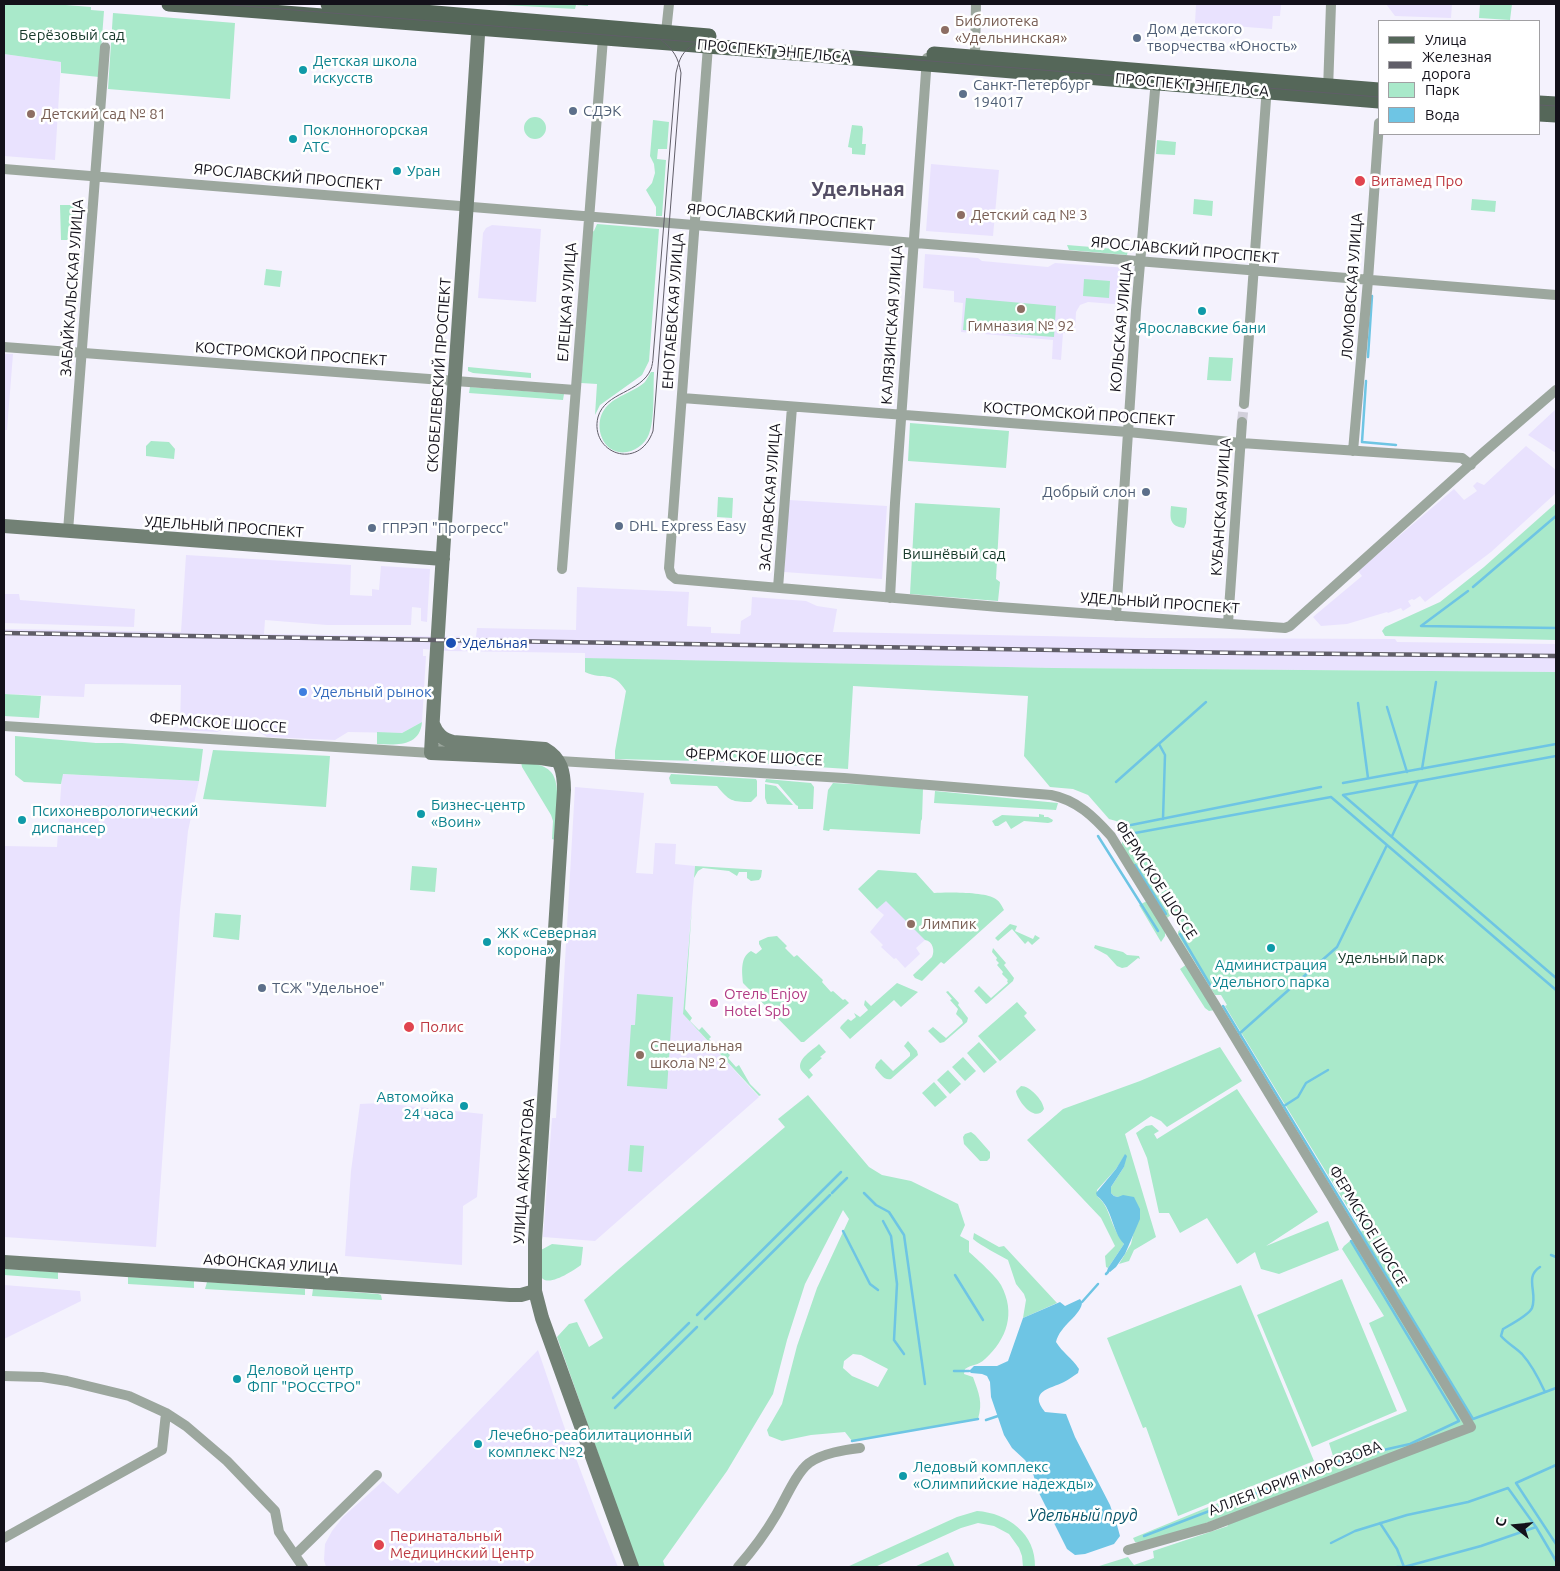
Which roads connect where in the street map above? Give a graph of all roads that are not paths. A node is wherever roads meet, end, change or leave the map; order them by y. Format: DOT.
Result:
graph roads {
  1 [pos="168,4"];
  2 [pos="328,4"];
  3 [pos="669,4"];
  4 [pos="976,4"];
  5 [pos="1331,4"];
  6 [pos="479,22"];
  7 [pos="666,32"];
  8 [pos="603,38"];
  9 [pos="708,46"];
  10 [pos="105,47"];
  11 [pos="976,56"];
  12 [pos="927,58"];
  13 [pos="1156,77"];
  14 [pos="1267,86"];
  15 [pos="1378,90"];
  16 [pos="1328,91"];
  17 [pos="1378,101"];
  18 [pos="1540,103"];
  19 [pos="1556,104"];
  20 [pos="1540,114"];
  21 [pos="1556,115"];
  22 [pos="1378,135"];
  23 [pos="4,169"];
  24 [pos="96,176"];
  25 [pos="467,206"];
  26 [pos="589,216"];
  27 [pos="695,225"];
  28 [pos="913,243"];
  29 [pos="1141,261"];
  30 [pos="1254,271"];
  31 [pos="1368,280"];
  32 [pos="1556,295"];
  33 [pos="4,347"];
  34 [pos="82,353"];
  35 [pos="456,381"];
  36 [pos="576,390"];
  37 [pos="1556,390"];
  38 [pos="682,398"];
  39 [pos="1244,404"];
  40 [pos="792,407"];
  41 [pos="901,415"];
  42 [pos="1242,422"];
  43 [pos="1128,432"];
  44 [pos="1241,443"];
  45 [pos="1353,451"];
  46 [pos="1471,465"];
  47 [pos="4,526"];
  48 [pos="68,531"];
  49 [pos="443,559"];
  50 [pos="562,569"];
  51 [pos="673,577"];
  52 [pos="778,588"];
  53 [pos="890,598"];
  54 [pos="1116,616"];
  55 [pos="1228,623"];
  56 [pos="433,724"];
  57 [pos="4,726"];
  58 [pos="453,742"];
  59 [pos="431,753"];
  60 [pos="559,761"];
  61 [pos="4,1262"];
  62 [pos="535,1291"];
  63 [pos="4,1376"];
  64 [pos="166,1414"];
  65 [pos="1471,1427"];
  66 [pos="860,1448"];
  67 [pos="377,1475"];
  68 [pos="4,1538"];
  69 [pos="1128,1550"];
  70 [pos="295,1555"];
  71 [pos="303,1567"];
  72 [pos="632,1567"];
  73 [pos="738,1567"];
  1 -- 6 [label="main road, ПРОСПЕКТ ЭНГЕЛЬСА"];
  2 -- 6 [label="main road, ПРОСПЕКТ ЭНГЕЛЬСА"];
  3 -- 7 [label="street"];
  4 -- 11 [label="street"];
  5 -- 16 [label="street"];
  6 -- 7 [label="main road, ПРОСПЕКТ ЭНГЕЛЬСА"];
  6 -- 8 [label="main road, ПРОСПЕКТ ЭНГЕЛЬСА"];
  6 -- 25 [label="street, СКОБЕЛЕВСКИЙ ПРОСПЕКТ"];
  7 -- 12 [label="main road, ПРОСПЕКТ ЭНГЕЛЬСА"];
  8 -- 9 [label="main road, ПРОСПЕКТ ЭНГЕЛЬСА"];
  8 -- 26 [label="street, ЕЛЕЦКАЯ УЛИЦА"];
  9 -- 12 [label="main road, ПРОСПЕКТ ЭНГЕЛЬСА"];
  9 -- 27 [label="street, ЕНОТАЕВСКАЯ УЛИЦА"];
  10 -- 24 [label="street, ЗАБАЙКАЛЬСКАЯ УЛИЦА"];
  11 -- 12 [label="main road, ПРОСПЕКТ ЭНГЕЛЬСА"];
  11 -- 13 [label="main road, ПРОСПЕКТ ЭНГЕЛЬСА"];
  12 -- 13 [label="main road, ПРОСПЕКТ ЭНГЕЛЬСА"];
  12 -- 28 [label="street, КАЛЯЗИНСКАЯ УЛИЦА"];
  13 -- 14 [label="main road, ПРОСПЕКТ ЭНГЕЛЬСА"];
  13 -- 29 [label="street, КОЛЬСКАЯ УЛИЦА"];
  14 -- 16 [label="main road, ПРОСПЕКТ ЭНГЕЛЬСА"];
  14 -- 30 [label="street"];
  15 -- 16 [label="main road, ПРОСПЕКТ ЭНГЕЛЬСА"];
  16 -- 17 [label="main road, ПРОСПЕКТ ЭНГЕЛЬСА"];
  18 -- 19 [label="main road"];
  20 -- 21 [label="main road"];
  22 -- 31 [label="street, ЛОМОВСКАЯ УЛИЦА"];
  23 -- 24 [label="street, ЯРОСЛАВСКИЙ ПРОСПЕКТ"];
  24 -- 25 [label="street, ЯРОСЛАВСКИЙ ПРОСПЕКТ"];
  24 -- 34 [label="street, ЗАБАЙКАЛЬСКАЯ УЛИЦА"];
  25 -- 26 [label="street, ЯРОСЛАВСКИЙ ПРОСПЕКТ"];
  25 -- 35 [label="street, СКОБЕЛЕВСКИЙ ПРОСПЕКТ"];
  26 -- 27 [label="street, ЯРОСЛАВСКИЙ ПРОСПЕКТ"];
  26 -- 36 [label="street, ЕЛЕЦКАЯ УЛИЦА"];
  27 -- 28 [label="street, ЯРОСЛАВСКИЙ ПРОСПЕКТ"];
  27 -- 38 [label="street, ЕНОТАЕВСКАЯ УЛИЦА"];
  28 -- 29 [label="street, ЯРОСЛАВСКИЙ ПРОСПЕКТ"];
  28 -- 41 [label="street, КАЛЯЗИНСКАЯ УЛИЦА"];
  29 -- 30 [label="street, ЯРОСЛАВСКИЙ ПРОСПЕКТ"];
  29 -- 43 [label="street, КОЛЬСКАЯ УЛИЦА"];
  30 -- 31 [label="street, ЯРОСЛАВСКИЙ ПРОСПЕКТ"];
  30 -- 39 [label="street"];
  31 -- 32 [label="street, ЯРОСЛАВСКИЙ ПРОСПЕКТ"];
  31 -- 45 [label="street, ЛОМОВСКАЯ УЛИЦА"];
  33 -- 34 [label="street, КОСТРОМСКОЙ ПРОСПЕКТ"];
  34 -- 35 [label="street, КОСТРОМСКОЙ ПРОСПЕКТ"];
  34 -- 48 [label="street, ЗАБАЙКАЛЬСКАЯ УЛИЦА"];
  35 -- 36 [label="street, КОСТРОМСКОЙ ПРОСПЕКТ"];
  35 -- 49 [label="street, СКОБЕЛЕВСКИЙ ПРОСПЕКТ"];
  36 -- 50 [label="street, ЕЛЕЦКАЯ УЛИЦА"];
  37 -- 46 [label="street, УДЕЛЬНЫЙ ПРОСПЕКТ"];
  38 -- 40 [label="street, КОСТРОМСКОЙ ПРОСПЕКТ"];
  38 -- 51 [label="street, ЕНОТАЕВСКАЯ УЛИЦА"];
  40 -- 41 [label="street, КОСТРОМСКОЙ ПРОСПЕКТ"];
  40 -- 52 [label="street, ЗАСЛАВСКАЯ УЛИЦА"];
  41 -- 43 [label="street, КОСТРОМСКОЙ ПРОСПЕКТ"];
  41 -- 53 [label="street, КАЛЯЗИНСКАЯ УЛИЦА"];
  42 -- 44 [label="street, КУБАНСКАЯ УЛИЦА"];
  43 -- 44 [label="street, КОСТРОМСКОЙ ПРОСПЕКТ"];
  43 -- 54 [label="street, КОЛЬСКАЯ УЛИЦА"];
  44 -- 45 [label="street, КОСТРОМСКОЙ ПРОСПЕКТ"];
  44 -- 55 [label="street, КУБАНСКАЯ УЛИЦА"];
  45 -- 46 [label="street, КОСТРОМСКОЙ ПРОСПЕКТ"];
  46 -- 55 [label="street, УДЕЛЬНЫЙ ПРОСПЕКТ"];
  47 -- 48 [label="street, УДЕЛЬНЫЙ ПРОСПЕКТ"];
  48 -- 49 [label="street, УДЕЛЬНЫЙ ПРОСПЕКТ"];
  49 -- 56 [label="street, СКОБЕЛЕВСКИЙ ПРОСПЕКТ"];
  51 -- 52 [label="street, УДЕЛЬНЫЙ ПРОСПЕКТ"];
  52 -- 53 [label="street, УДЕЛЬНЫЙ ПРОСПЕКТ"];
  53 -- 54 [label="street, УДЕЛЬНЫЙ ПРОСПЕКТ"];
  54 -- 55 [label="street, УДЕЛЬНЫЙ ПРОСПЕКТ"];
  56 -- 58 [label="street"];
  56 -- 59 [label="street, СКОБЕЛЕВСКИЙ ПРОСПЕКТ"];
  57 -- 59 [label="street, ФЕРМСКОЕ ШОССЕ"];
  58 -- 59 [label="street, ФЕРМСКОЕ ШОССЕ"];
  58 -- 60 [label="street, ФЕРМСКОЕ ШОССЕ"];
  59 -- 60 [label="street, ФЕРМСКОЕ ШОССЕ"];
  60 -- 62 [label="street, УЛИЦА АККУРАТОВА"];
  60 -- 65 [label="street, ФЕРМСКОЕ ШОССЕ"];
  61 -- 62 [label="street, АФОНСКАЯ УЛИЦА"];
  62 -- 72 [label="street, УЛИЦА АККУРАТОВА"];
  63 -- 64 [label="street"];
  64 -- 68 [label="street"];
  64 -- 70 [label="street"];
  65 -- 69 [label="street, АЛЛЕЯ ЮРИЯ МОРОЗОВА"];
  66 -- 73 [label="street"];
  67 -- 70 [label="street"];
  70 -- 71 [label="street"];
}
